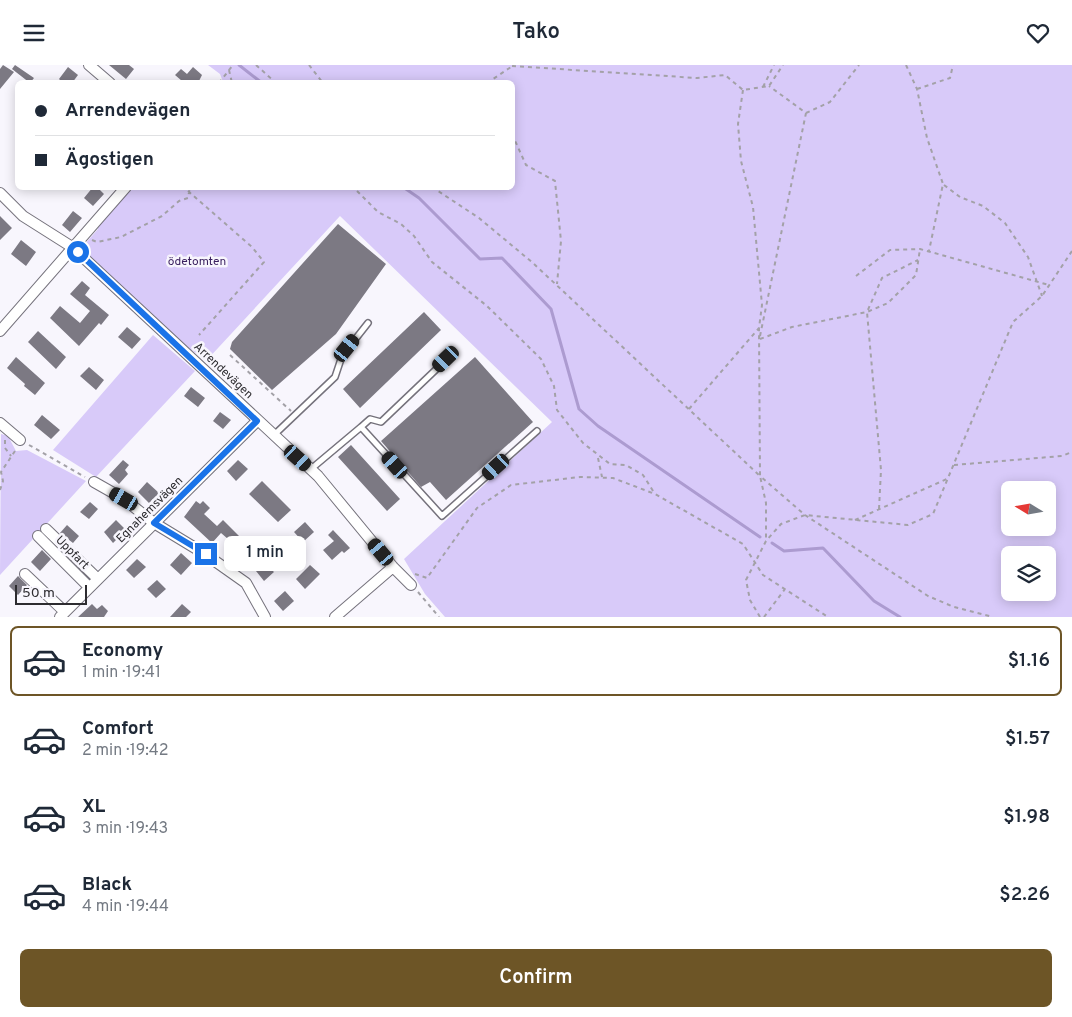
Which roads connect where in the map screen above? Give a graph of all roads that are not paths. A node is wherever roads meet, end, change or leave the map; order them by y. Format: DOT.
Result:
graph roads {
  1 [pos="89,65"];
  2 [pos="106,80"];
  3 [pos="123,190"];
  4 [pos="0,193"];
  5 [pos="72,247"];
  6 [pos="368,323"];
  7 [pos="0,331"];
  8 [pos="446,359"];
  9 [pos="257,421"];
  10 [pos="0,423"];
  11 [pos="361,427"];
  12 [pos="537,431"];
  13 [pos="274,435"];
  14 [pos="20,440"];
  15 [pos="311,469"];
  16 [pos="94,482"];
  17 [pos="154,523"];
  18 [pos="46,529"];
  19 [pos="38,536"];
  20 [pos="396,568"];
  21 [pos="25,574"];
  22 [pos="98,579"];
  23 [pos="411,585"];
  24 [pos="89,587"];
  25 [pos="62,614"];
  26 [pos="265,617"];
  27 [pos="335,617"];
  1 -- 2 [label="street"];
  3 -- 5 [label="street"];
  4 -- 5 [label="street, Arrendevägen"];
  5 -- 7 [label="street"];
  5 -- 9 [label="street, Arrendevägen"];
  6 -- 13 [label="lane"];
  8 -- 11 [label="lane"];
  9 -- 13 [label="street, Arrendevägen"];
  9 -- 17 [label="street, Egnahemsvägen"];
  10 -- 14 [label="street"];
  11 -- 12 [label="lane"];
  11 -- 15 [label="lane"];
  13 -- 15 [label="street, Arrendevägen"];
  15 -- 20 [label="street, Arrendevägen"];
  16 -- 17 [label="street"];
  17 -- 22 [label="street, Egnahemsvägen"];
  17 -- 26 [label="street"];
  18 -- 22 [label="street, Uppfart"];
  19 -- 24 [label="street, Uppfart"];
  20 -- 23 [label="street, Arrendevägen"];
  20 -- 27 [label="street"];
  21 -- 25 [label="street"];
  22 -- 24 [label="street, Egnahemsvägen"];
  24 -- 25 [label="street, Egnahemsvägen"];
}
